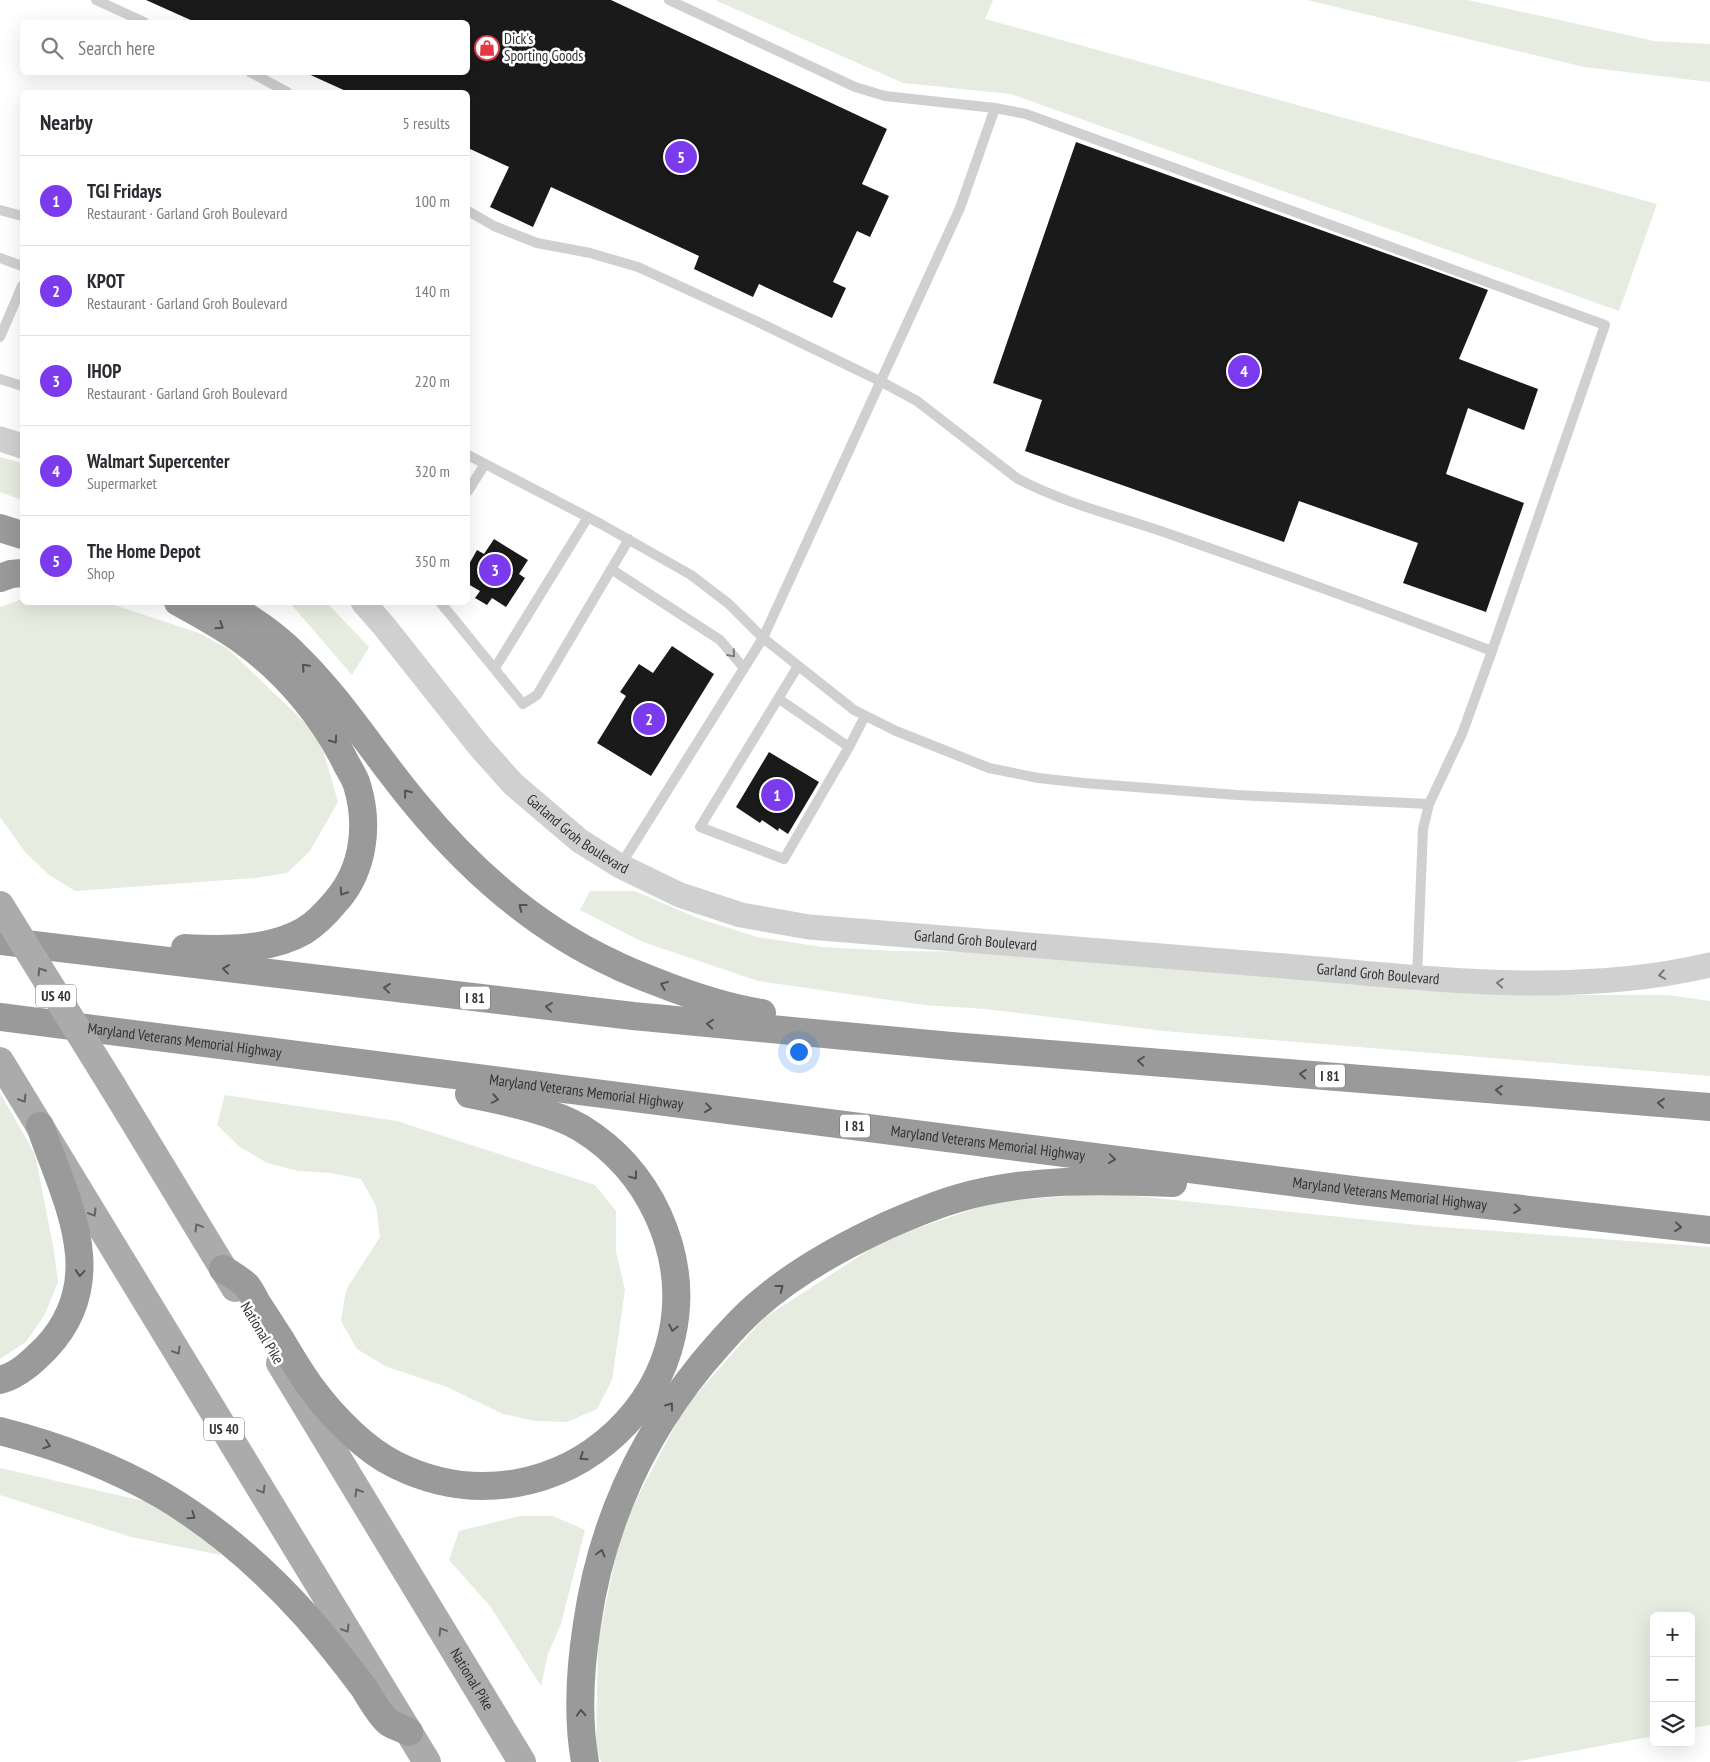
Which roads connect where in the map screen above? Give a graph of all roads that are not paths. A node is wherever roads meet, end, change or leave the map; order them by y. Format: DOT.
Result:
graph roads {
  1 [pos="96,0"];
  2 [pos="669,0"];
  3 [pos="140,20"];
  4 [pos="256,75"];
  5 [pos="283,90"];
  6 [pos="995,108"];
  7 [pos="0,210"];
  8 [pos="470,212"];
  9 [pos="20,215"];
  10 [pos="0,258"];
  11 [pos="20,265"];
  12 [pos="20,291"];
  13 [pos="0,337"];
  14 [pos="0,379"];
  15 [pos="880,381"];
  16 [pos="20,385"];
  17 [pos="0,439"];
  18 [pos="20,445"];
  19 [pos="470,456"];
  20 [pos="485,464"];
  21 [pos="470,488"];
  22 [pos="588,517"];
  23 [pos="0,528"];
  24 [pos="20,534"];
  25 [pos="629,539"];
  26 [pos="611,569"];
  27 [pos="20,573"];
  28 [pos="0,578"];
  29 [pos="183,605"];
  30 [pos="229,605"];
  31 [pos="366,605"];
  32 [pos="442,605"];
  33 [pos="764,638"];
  34 [pos="1492,651"];
  35 [pos="798,666"];
  36 [pos="494,668"];
  37 [pos="744,668"];
  38 [pos="779,699"];
  39 [pos="865,716"];
  40 [pos="849,747"];
  41 [pos="1429,804"];
  42 [pos="620,866"];
  43 [pos="0,905"];
  44 [pos="0,940"];
  45 [pos="1710,965"];
  46 [pos="1417,977"];
  47 [pos="0,1019"];
  48 [pos="951,1046"];
  49 [pos="242,1048"];
  50 [pos="3,1066"];
  51 [pos="1710,1107"];
  52 [pos="40,1126"];
  53 [pos="1361,1191"];
  54 [pos="1710,1230"];
  55 [pos="223,1269"];
  56 [pos="0,1380"];
  57 [pos="0,1431"];
  58 [pos="409,1732"];
  59 [pos="427,1762"];
  60 [pos="522,1762"];
  61 [pos="584,1762"];
  1 -- 3 [label="lane"];
  2 -- 6 [label="lane"];
  4 -- 5 [label="lane"];
  6 -- 15 [label="lane"];
  6 -- 34 [label="lane"];
  7 -- 9 [label="lane"];
  8 -- 15 [label="lane"];
  10 -- 11 [label="lane"];
  12 -- 13 [label="lane"];
  14 -- 16 [label="lane"];
  15 -- 33 [label="lane"];
  15 -- 34 [label="lane"];
  17 -- 18 [label="street"];
  19 -- 20 [label="lane"];
  20 -- 21 [label="lane"];
  20 -- 22 [label="lane"];
  22 -- 25 [label="lane"];
  22 -- 36 [label="lane"];
  23 -- 24 [label="highway"];
  25 -- 26 [label="lane"];
  25 -- 33 [label="lane"];
  26 -- 36 [label="lane"];
  26 -- 37 [label="lane, one-way"];
  27 -- 28 [label="highway"];
  29 -- 44 [label="highway, one-way"];
  48 -- 30 [label="highway, one-way"];
  31 -- 42 [label="street, Garland Groh Boulevard"];
  32 -- 36 [label="lane"];
  33 -- 35 [label="lane"];
  33 -- 37 [label="lane"];
  34 -- 41 [label="lane"];
  35 -- 38 [label="lane"];
  35 -- 39 [label="lane"];
  37 -- 42 [label="lane"];
  38 -- 40 [label="lane"];
  38 -- 40 [label="lane"];
  39 -- 40 [label="lane"];
  39 -- 41 [label="lane"];
  41 -- 46 [label="lane"];
  42 -- 46 [label="street, Garland Groh Boulevard"];
  55 -- 43 [label="main road, National Pike / US 40, one-way, bridge"];
  48 -- 44 [label="highway, I 81, one-way"];
  45 -- 46 [label="street, Garland Groh Boulevard, one-way"];
  47 -- 49 [label="highway, Maryland Veterans Memorial Highway / I 81"];
  51 -- 48 [label="highway, I 81, one-way"];
  49 -- 53 [label="highway, Maryland Veterans Memorial Highway / I 81, one-way"];
  49 -- 55 [label="highway, one-way"];
  50 -- 52 [label="main road, US 40, one-way"];
  52 -- 56 [label="highway, one-way"];
  52 -- 58 [label="main road, US 40, one-way"];
  53 -- 54 [label="highway, Maryland Veterans Memorial Highway / I 81, one-way"];
  61 -- 53 [label="highway, one-way"];
  60 -- 55 [label="main road, National Pike / US 40, one-way"];
  57 -- 58 [label="highway, one-way"];
  58 -- 59 [label="main road, US 40"];
}
